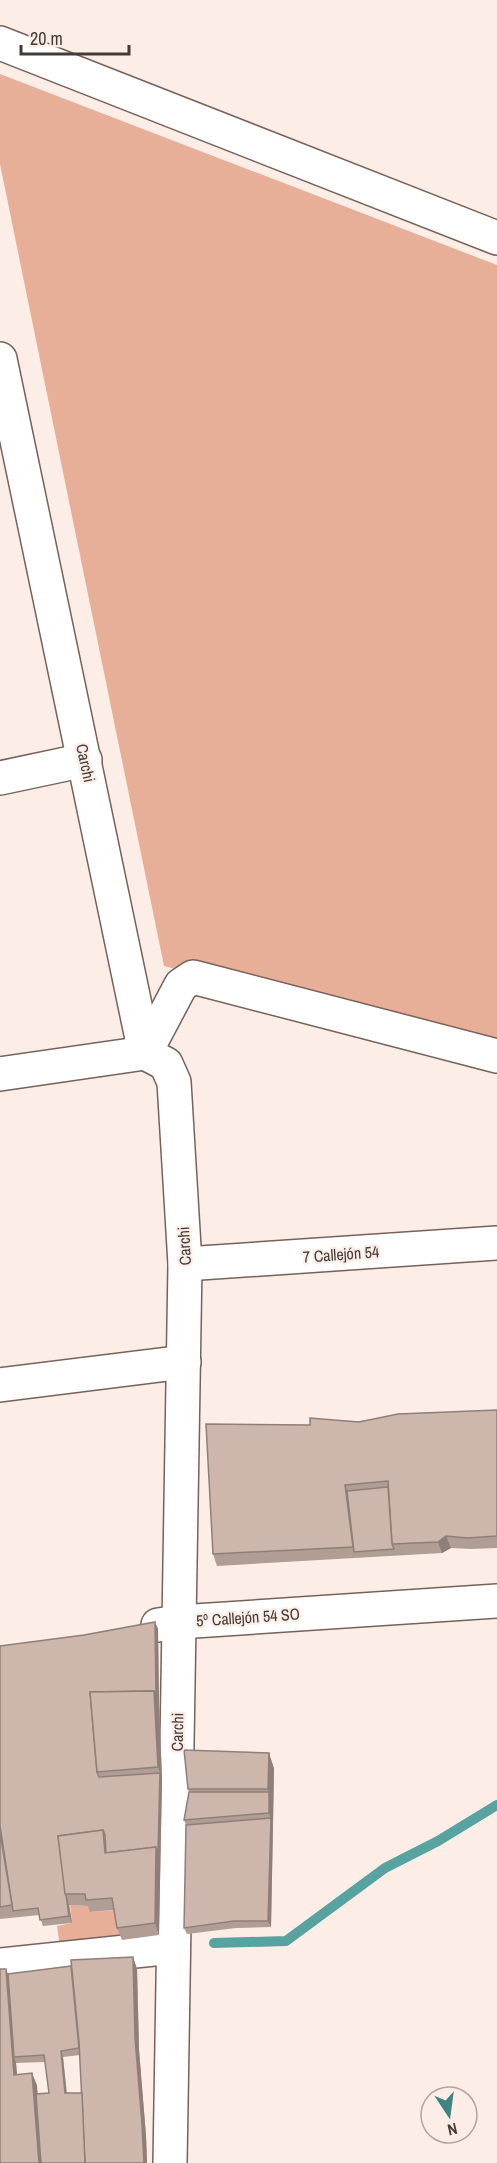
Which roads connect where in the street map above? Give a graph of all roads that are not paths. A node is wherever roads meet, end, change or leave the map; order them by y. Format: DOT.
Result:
graph roads {
  1 [pos="0,44"];
  2 [pos="497,238"];
  3 [pos="0,360"];
  4 [pos="5,412"];
  5 [pos="85,760"];
  6 [pos="0,778"];
  7 [pos="145,1053"];
  8 [pos="497,1056"];
  9 [pos="0,1074"];
  10 [pos="497,1243"];
  11 [pos="185,1264"];
  12 [pos="184,1362"];
  13 [pos="0,1384"];
  14 [pos="497,1601"];
  15 [pos="179,1622"];
  16 [pos="134,1629"];
  17 [pos="173,1947"];
  18 [pos="0,1965"];
  19 [pos="170,2163"];
  1 -- 2 [label="street"];
  3 -- 4 [label="street, Carchi"];
  4 -- 5 [label="street, Carchi"];
  5 -- 6 [label="street"];
  5 -- 7 [label="street, Carchi"];
  7 -- 8 [label="street"];
  7 -- 9 [label="street"];
  7 -- 11 [label="street, Carchi"];
  10 -- 11 [label="street, 7 Callejón 54"];
  11 -- 12 [label="street, Carchi"];
  12 -- 13 [label="street"];
  12 -- 15 [label="street, Carchi"];
  14 -- 15 [label="street, 5º Callejón 54 SO"];
  15 -- 16 [label="street, 5º Callejón 54 SO"];
  15 -- 17 [label="street, Carchi"];
  17 -- 18 [label="street"];
  17 -- 19 [label="street, Carchi"];
}
